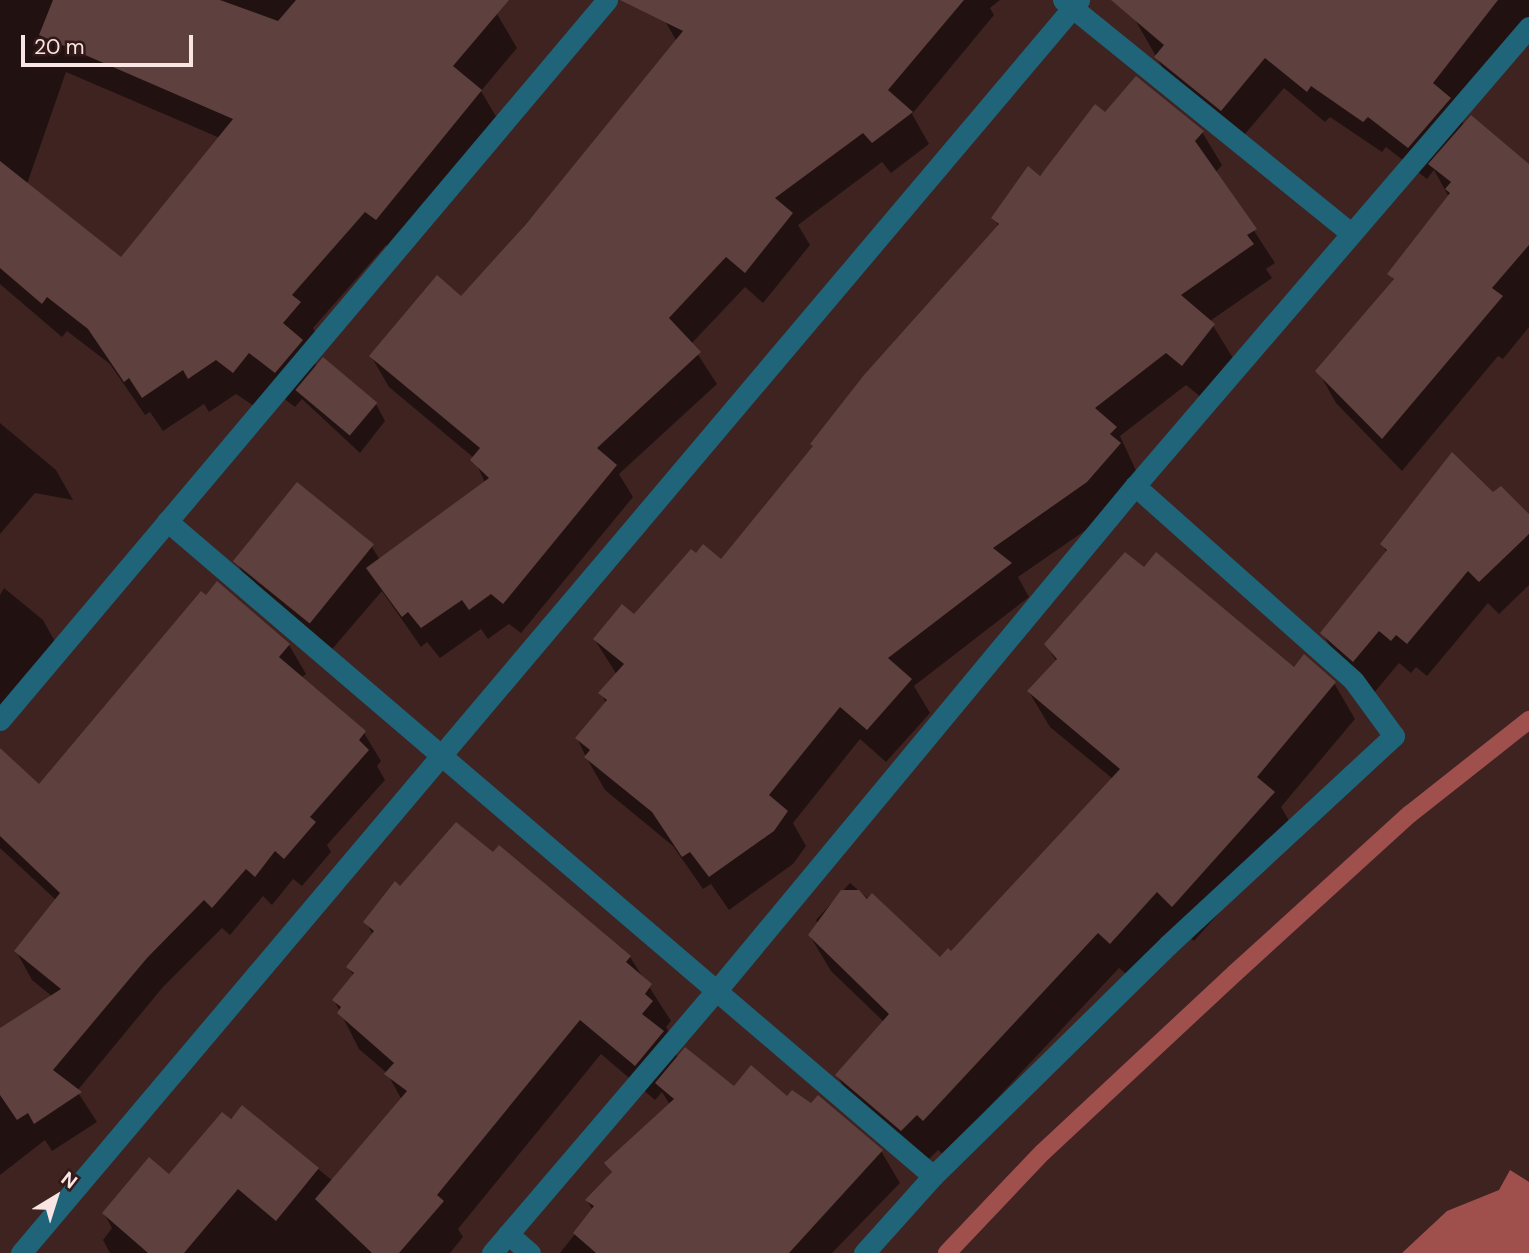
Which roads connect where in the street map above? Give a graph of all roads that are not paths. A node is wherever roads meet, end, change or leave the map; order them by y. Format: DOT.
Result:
graph roads {
  1 [pos="607,0"];
  2 [pos="1071,3"];
  3 [pos="1529,27"];
  4 [pos="1352,233"];
  5 [pos="1135,486"];
  6 [pos="167,521"];
  7 [pos="0,720"];
  8 [pos="441,755"];
  9 [pos="718,990"];
  10 [pos="933,1176"];
  11 [pos="508,1234"];
  12 [pos="21,1253"];
  13 [pos="492,1253"];
  14 [pos="530,1253"];
  15 [pos="864,1253"];
  1 -- 6 [label="street"];
  2 -- 4 [label="street"];
  2 -- 8 [label="street"];
  3 -- 4 [label="street"];
  4 -- 5 [label="street"];
  5 -- 9 [label="street"];
  5 -- 10 [label="street"];
  6 -- 7 [label="street"];
  6 -- 8 [label="street"];
  8 -- 9 [label="street"];
  8 -- 12 [label="street"];
  9 -- 10 [label="street"];
  9 -- 11 [label="street"];
  10 -- 15 [label="street"];
  11 -- 13 [label="street"];
  11 -- 14 [label="street"];
}
